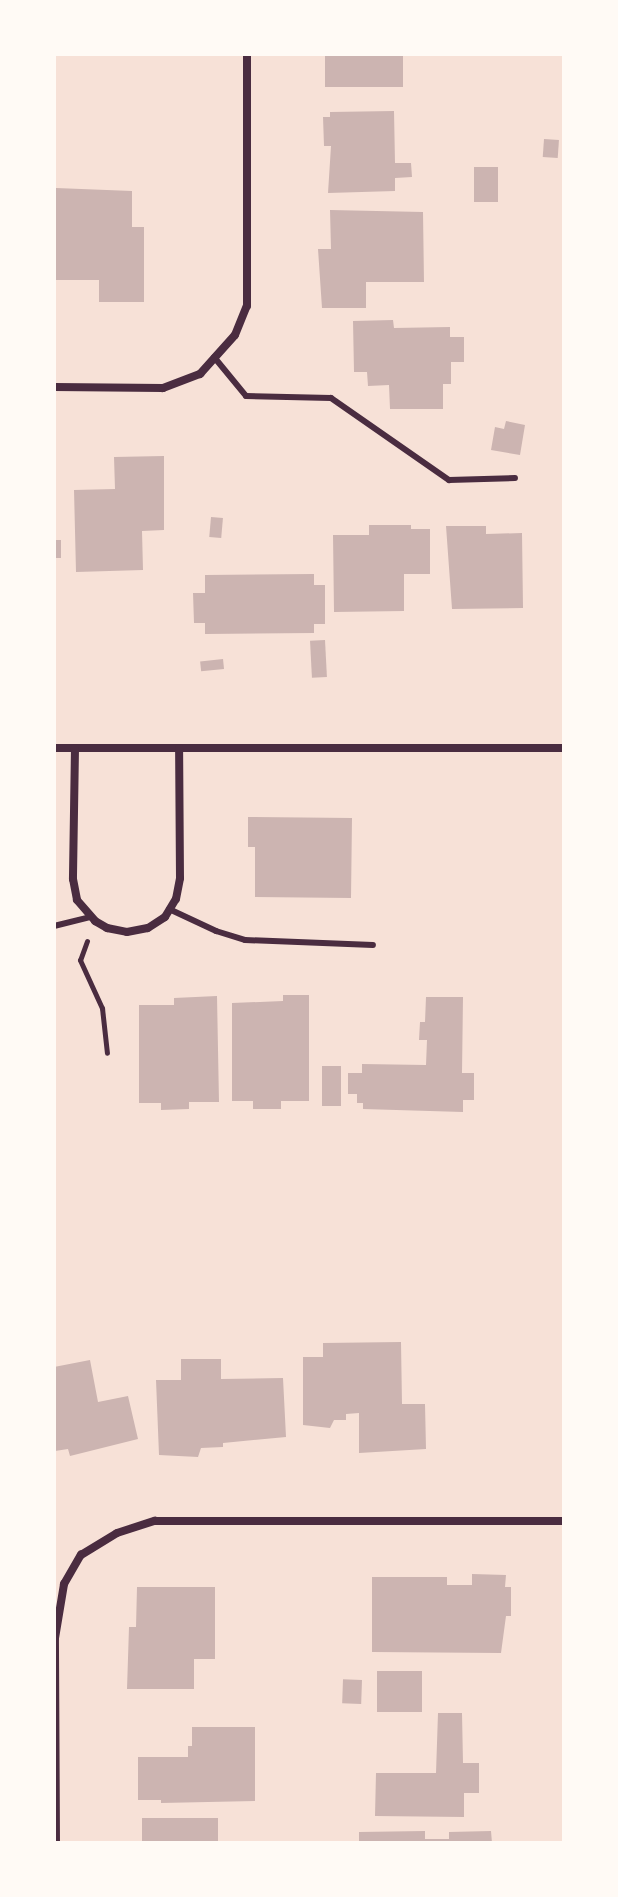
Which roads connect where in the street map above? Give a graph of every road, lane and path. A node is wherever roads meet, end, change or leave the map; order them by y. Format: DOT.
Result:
graph roads {
  1 [pos="247,54"];
  2 [pos="214,357"];
  3 [pos="54,387"];
  4 [pos="515,478"];
  5 [pos="54,748"];
  6 [pos="75,748"];
  7 [pos="179,748"];
  8 [pos="564,748"];
  9 [pos="169,909"];
  10 [pos="92,919"];
  11 [pos="54,926"];
  12 [pos="373,945"];
  13 [pos="107,1053"];
  14 [pos="564,1521"];
  15 [pos="56,1843"];
  1 -- 2 [label="street"];
  2 -- 3 [label="street"];
  2 -- 4 [label="lane"];
  5 -- 6 [label="street"];
  6 -- 7 [label="street"];
  6 -- 10 [label="street"];
  7 -- 8 [label="street"];
  7 -- 9 [label="street"];
  9 -- 10 [label="street"];
  9 -- 12 [label="lane"];
  10 -- 11 [label="lane"];
  10 -- 13 [label="path"];
  14 -- 15 [label="street"];
}
